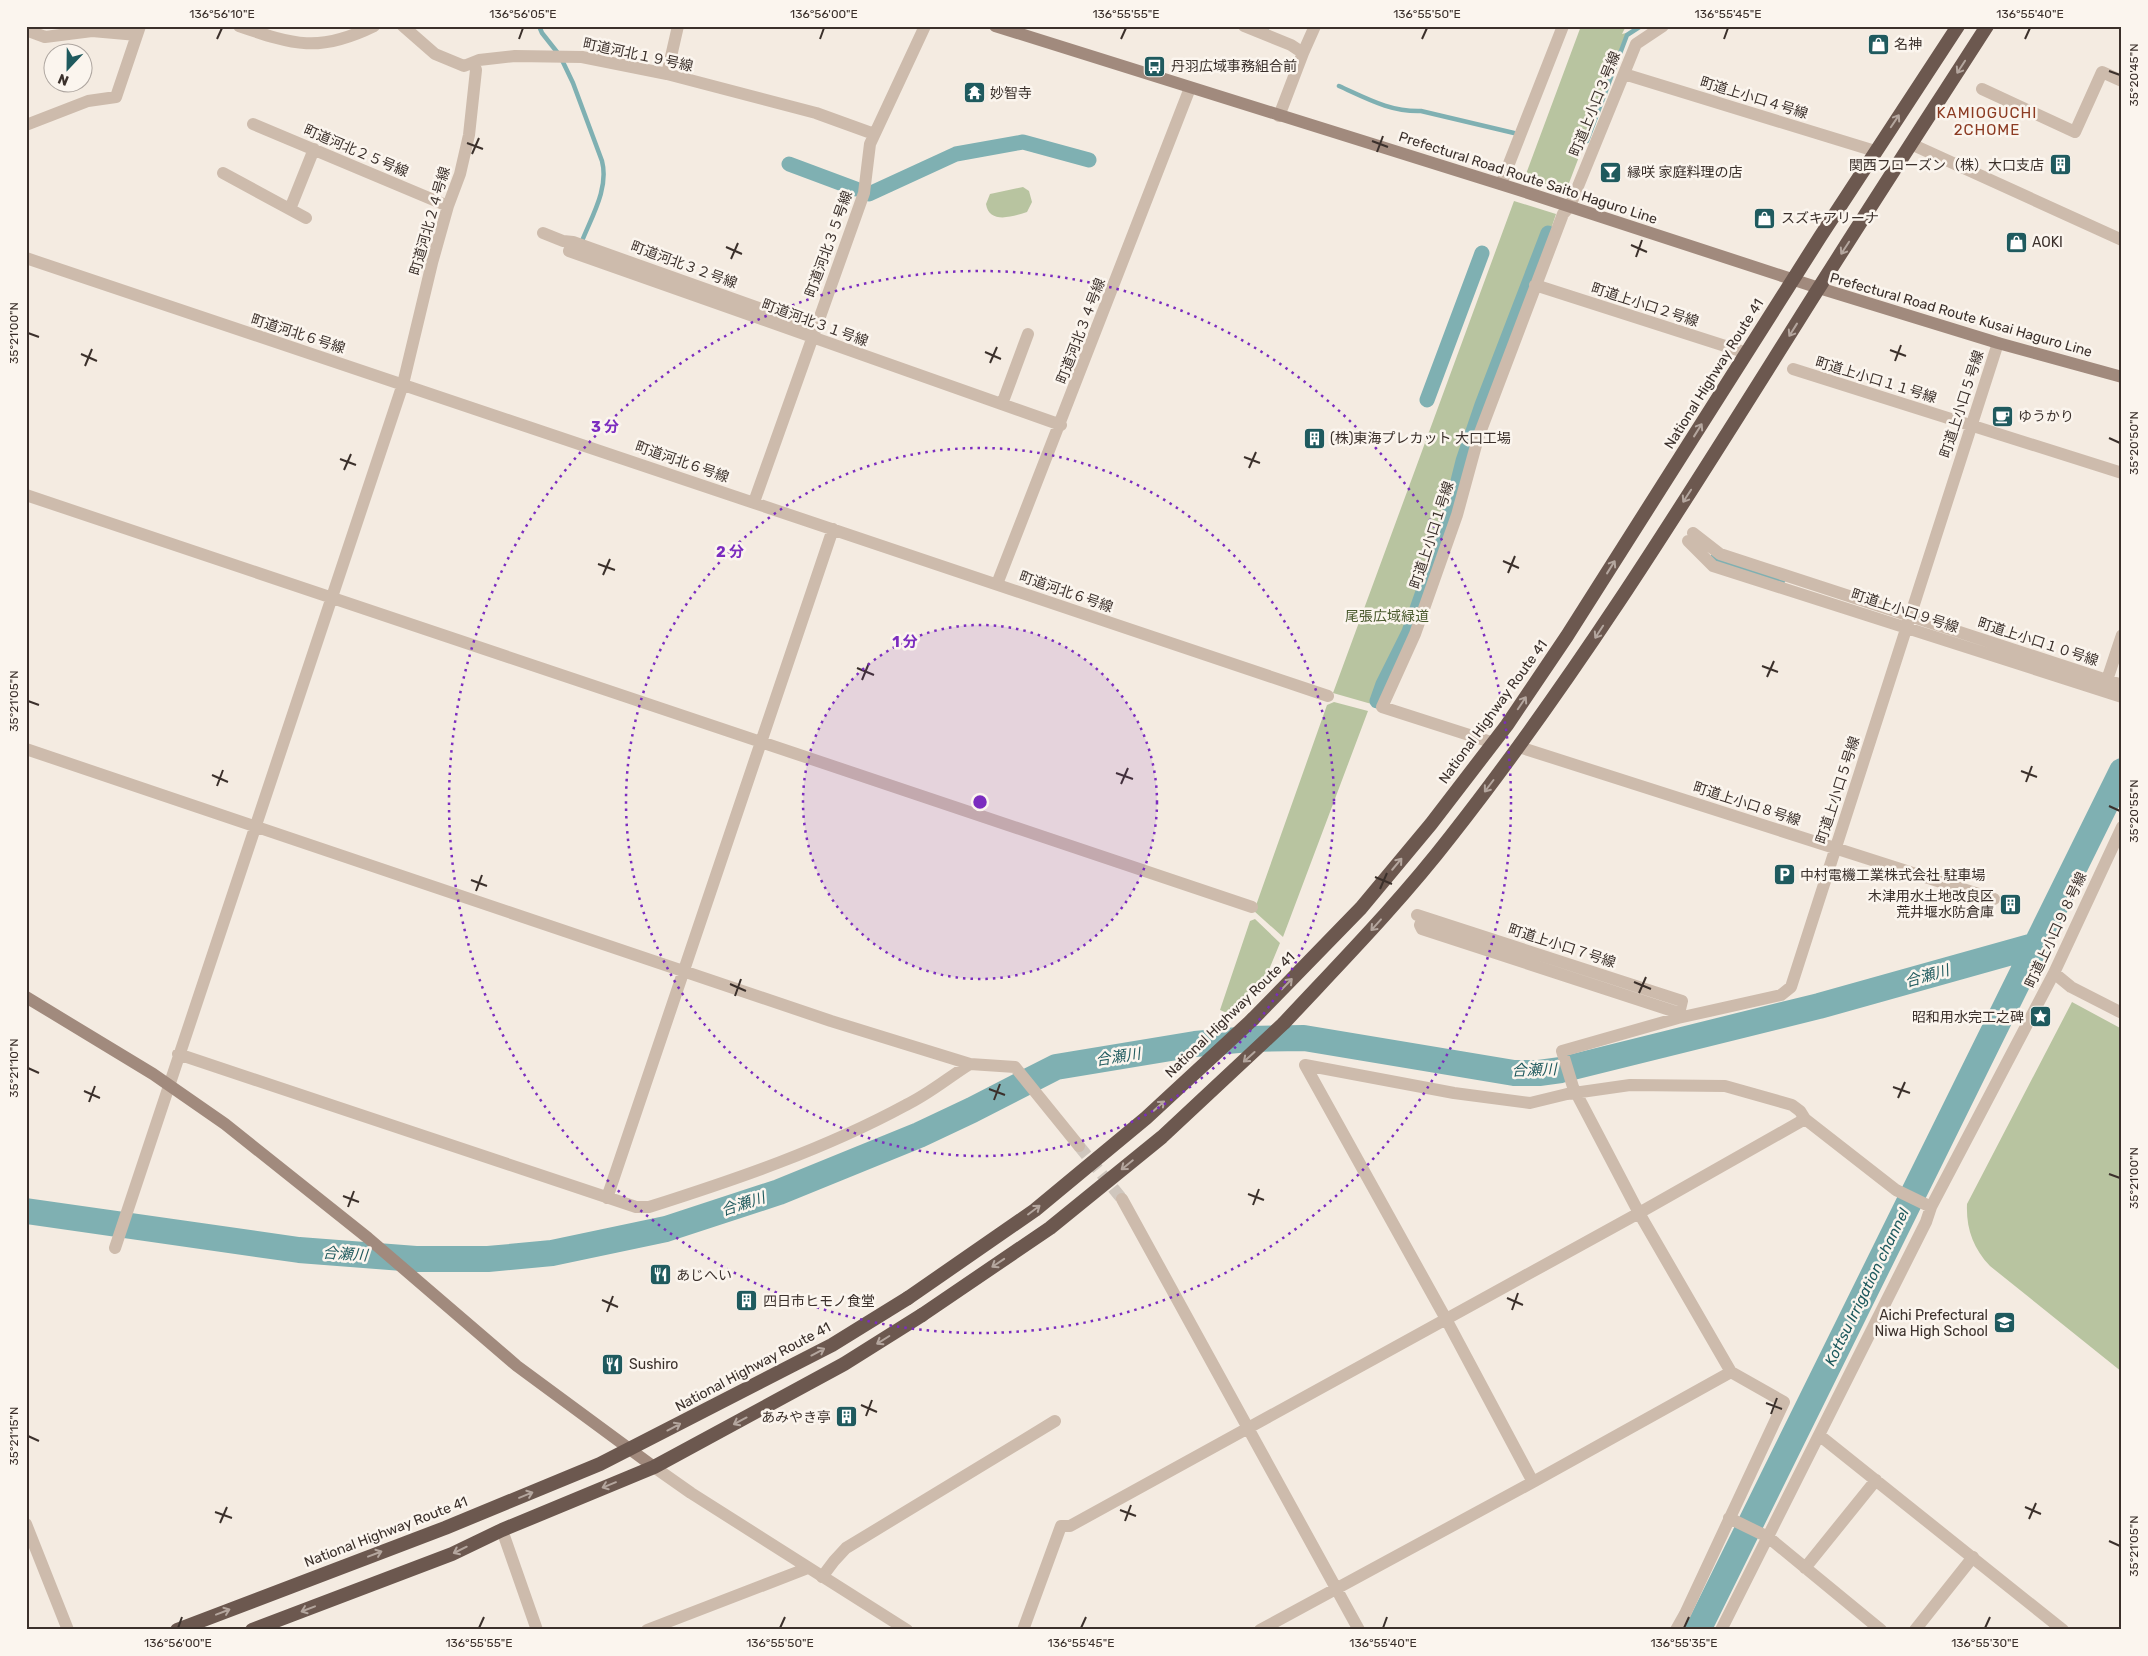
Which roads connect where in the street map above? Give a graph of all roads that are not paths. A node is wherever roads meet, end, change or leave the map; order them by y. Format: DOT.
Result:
graph roads {
  1 [pos="239,26"];
  2 [pos="374,26"];
  3 [pos="403,26"];
  4 [pos="678,26"];
  5 [pos="925,26"];
  6 [pos="995,26"];
  7 [pos="1244,26"];
  8 [pos="1316,26"];
  9 [pos="1563,26"];
  10 [pos="1663,26"];
  11 [pos="1958,26"];
  12 [pos="1987,26"];
  13 [pos="26,30"];
  14 [pos="138,30"];
  15 [pos="1303,53"];
  16 [pos="474,64"];
  17 [pos="667,74"];
  18 [pos="1624,74"];
  19 [pos="2122,81"];
  20 [pos="1190,88"];
  21 [pos="1982,89"];
  22 [pos="1279,116"];
  23 [pos="253,124"];
  24 [pos="26,125"];
  25 [pos="874,134"];
  26 [pos="1911,144"];
  27 [pos="314,149"];
  28 [pos="1875,151"];
  29 [pos="223,173"];
  30 [pos="1501,184"];
  31 [pos="448,206"];
  32 [pos="1570,206"];
  33 [pos="290,209"];
  34 [pos="306,218"];
  35 [pos="543,233"];
  36 [pos="2122,240"];
  37 [pos="26,258"];
  38 [pos="1792,280"];
  39 [pos="1535,285"];
  40 [pos="1819,288"];
  41 [pos="813,332"];
  42 [pos="1028,334"];
  43 [pos="1998,343"];
  44 [pos="1747,353"];
  45 [pos="1793,369"];
  46 [pos="2122,377"];
  47 [pos="403,384"];
  48 [pos="1002,404"];
  49 [pos="1061,425"];
  50 [pos="1971,425"];
  51 [pos="2122,473"];
  52 [pos="26,495"];
  53 [pos="754,502"];
  54 [pos="833,529"];
  55 [pos="1691,537"];
  56 [pos="997,584"];
  57 [pos="332,598"];
  58 [pos="1908,622"];
  59 [pos="2122,635"];
  60 [pos="2107,680"];
  61 [pos="2122,685"];
  62 [pos="1328,696"];
  63 [pos="2122,697"];
  64 [pos="760,742"];
  65 [pos="1494,742"];
  66 [pos="1519,747"];
  67 [pos="26,749"];
  68 [pos="255,826"];
  69 [pos="2122,827"];
  70 [pos="1835,848"];
  71 [pos="1994,899"];
  72 [pos="1252,907"];
  73 [pos="1420,916"];
  74 [pos="683,972"];
  75 [pos="2054,974"];
  76 [pos="26,997"];
  77 [pos="2122,1013"];
  78 [pos="1679,1016"];
  79 [pos="178,1054"];
  80 [pos="970,1064"];
  81 [pos="168,1085"];
  82 [pos="1574,1088"];
  83 [pos="1805,1119"];
  84 [pos="1080,1146"];
  85 [pos="607,1198"];
  86 [pos="1122,1199"];
  87 [pos="1929,1205"];
  88 [pos="1639,1213"];
  89 [pos="115,1248"];
  90 [pos="1446,1319"];
  91 [pos="1731,1372"];
  92 [pos="1054,1421"];
  93 [pos="1248,1428"];
  94 [pos="1820,1435"];
  95 [pos="630,1450"];
  96 [pos="654,1467"];
  97 [pos="1876,1480"];
  98 [pos="1533,1482"];
  99 [pos="1729,1518"];
  100 [pos="26,1524"];
  101 [pos="502,1530"];
  102 [pos="1768,1537"];
  103 [pos="1973,1557"];
  104 [pos="808,1568"];
  105 [pos="1805,1568"];
  106 [pos="822,1577"];
  107 [pos="1336,1587"];
  108 [pos="68,1630"];
  109 [pos="177,1630"];
  110 [pos="252,1630"];
  111 [pos="537,1630"];
  112 [pos="647,1630"];
  113 [pos="907,1630"];
  114 [pos="1023,1630"];
  115 [pos="1260,1630"];
  116 [pos="1359,1630"];
  117 [pos="1676,1630"];
  118 [pos="1721,1630"];
  119 [pos="1881,1630"];
  120 [pos="1915,1630"];
  121 [pos="2063,1630"];
  1 -- 2 [label="street"];
  3 -- 16 [label="street, 町道河北１９号線"];
  4 -- 17 [label="street"];
  5 -- 25 [label="street, 町道河北３５号線"];
  6 -- 20 [label="main road, Prefectural Road Route Saito Haguro Line"];
  7 -- 15 [label="street"];
  8 -- 15 [label="street"];
  9 -- 30 [label="street"];
  10 -- 18 [label="street, 町道上小口３号線"];
  28 -- 11 [label="highway, National Highway Route 41, one-way"];
  12 -- 26 [label="highway, one-way"];
  13 -- 14 [label="street"];
  14 -- 24 [label="street"];
  15 -- 22 [label="street"];
  16 -- 17 [label="street, 町道河北１９号線"];
  16 -- 31 [label="street, 町道河北２４号線"];
  17 -- 25 [label="street, 町道河北１９号線"];
  18 -- 28 [label="street, 町道上小口４号線"];
  18 -- 32 [label="street, 町道上小口３号線"];
  19 -- 21 [label="street"];
  20 -- 22 [label="main road, Prefectural Road Route Saito Haguro Line"];
  20 -- 49 [label="street, 町道河北３４号線"];
  22 -- 30 [label="main road, Prefectural Road Route Saito Haguro Line"];
  23 -- 27 [label="street, 町道河北２５号線"];
  25 -- 41 [label="street, 町道河北３５号線"];
  26 -- 36 [label="street"];
  26 -- 40 [label="highway, one-way"];
  27 -- 31 [label="street, 町道河北２５号線"];
  27 -- 33 [label="street"];
  28 -- 38 [label="highway, National Highway Route 41"];
  29 -- 33 [label="street"];
  30 -- 32 [label="main road, Prefectural Road Route Saito Haguro Line"];
  31 -- 47 [label="street, 町道河北２４号線"];
  32 -- 38 [label="main road, Prefectural Road Route Saito Haguro Line"];
  32 -- 39 [label="street, 町道上小口１号線"];
  33 -- 34 [label="street"];
  35 -- 41 [label="street, 町道河北３２号線"];
  37 -- 47 [label="street, 町道河北６号線"];
  38 -- 40 [label="main road, Prefectural Road Route Kusai Haguro Line"];
  38 -- 44 [label="highway, National Highway Route 41"];
  39 -- 44 [label="street, 町道上小口２号線"];
  39 -- 65 [label="street, 町道上小口１号線"];
  40 -- 43 [label="main road, Prefectural Road Route Kusai Haguro Line"];
  40 -- 66 [label="highway, one-way"];
  41 -- 48 [label="street, 町道河北３１号線"];
  41 -- 53 [label="street, 町道河北３５号線"];
  42 -- 48 [label="street"];
  43 -- 46 [label="main road, Prefectural Road Route Kusai Haguro Line"];
  43 -- 50 [label="street, 町道上小口５号線"];
  65 -- 44 [label="highway, National Highway Route 41, one-way"];
  45 -- 50 [label="street, 町道上小口１１号線"];
  47 -- 53 [label="street, 町道河北６号線"];
  47 -- 57 [label="street, 町道河北２４号線"];
  48 -- 49 [label="street, 町道河北３１号線"];
  49 -- 56 [label="street, 町道河北３４号線"];
  50 -- 51 [label="street, 町道上小口１１号線"];
  50 -- 58 [label="street, 町道上小口５号線"];
  52 -- 57 [label="street"];
  53 -- 54 [label="street, 町道河北６号線"];
  54 -- 56 [label="street, 町道河北６号線"];
  54 -- 64 [label="street"];
  55 -- 58 [label="street, 町道上小口１０号線"];
  56 -- 62 [label="street, 町道河北６号線"];
  57 -- 64 [label="street"];
  57 -- 68 [label="street, 町道河北２４号線"];
  58 -- 60 [label="street, 町道上小口１０号線"];
  58 -- 63 [label="street, 町道上小口９号線"];
  58 -- 70 [label="street, 町道上小口５号線"];
  59 -- 60 [label="street"];
  60 -- 61 [label="street, 町道上小口１０号線"];
  64 -- 72 [label="street"];
  64 -- 74 [label="street"];
  95 -- 65 [label="highway, National Highway Route 41, one-way, bridge"];
  66 -- 70 [label="street, 町道上小口８号線"];
  66 -- 96 [label="highway, one-way, bridge"];
  67 -- 68 [label="street"];
  68 -- 74 [label="street"];
  68 -- 79 [label="street, 町道河北２４号線"];
  69 -- 75 [label="street, 町道上小口９８号線"];
  70 -- 71 [label="street, 町道上小口８号線"];
  70 -- 78 [label="street, 町道上小口５号線"];
  73 -- 78 [label="street"];
  74 -- 80 [label="street"];
  74 -- 85 [label="street"];
  75 -- 77 [label="street"];
  75 -- 87 [label="street, 町道上小口９８号線"];
  76 -- 81 [label="main road"];
  78 -- 82 [label="street, 町道上小口５号線"];
  79 -- 81 [label="street, 町道河北２４号線"];
  79 -- 85 [label="street"];
  80 -- 84 [label="street"];
  80 -- 85 [label="street"];
  81 -- 89 [label="street, 町道河北２４号線"];
  81 -- 95 [label="main road"];
  82 -- 83 [label="street"];
  82 -- 88 [label="street, 町道上小口５号線"];
  82 -- 90 [label="street"];
  83 -- 87 [label="street"];
  83 -- 88 [label="street"];
  86 -- 93 [label="street"];
  87 -- 94 [label="street, 町道上小口９８号線"];
  88 -- 90 [label="street"];
  88 -- 91 [label="street, 町道上小口５号線"];
  90 -- 93 [label="street"];
  90 -- 98 [label="street"];
  91 -- 98 [label="street"];
  91 -- 99 [label="street"];
  92 -- 106 [label="street"];
  93 -- 107 [label="street"];
  93 -- 114 [label="street"];
  94 -- 97 [label="street"];
  94 -- 102 [label="street, 町道上小口９８号線"];
  95 -- 96 [label="main road"];
  109 -- 95 [label="highway, National Highway Route 41, one-way"];
  96 -- 101 [label="highway, one-way"];
  96 -- 104 [label="street"];
  97 -- 103 [label="street"];
  97 -- 105 [label="street"];
  98 -- 107 [label="street"];
  99 -- 102 [label="street"];
  99 -- 117 [label="street"];
  100 -- 108 [label="street"];
  101 -- 110 [label="highway, one-way"];
  101 -- 111 [label="street"];
  102 -- 105 [label="street"];
  102 -- 118 [label="street, 町道上小口９８号線"];
  103 -- 120 [label="street"];
  103 -- 121 [label="street"];
  104 -- 106 [label="street"];
  104 -- 112 [label="street"];
  105 -- 119 [label="street"];
  106 -- 113 [label="street"];
  107 -- 115 [label="street"];
  107 -- 116 [label="street"];
}
